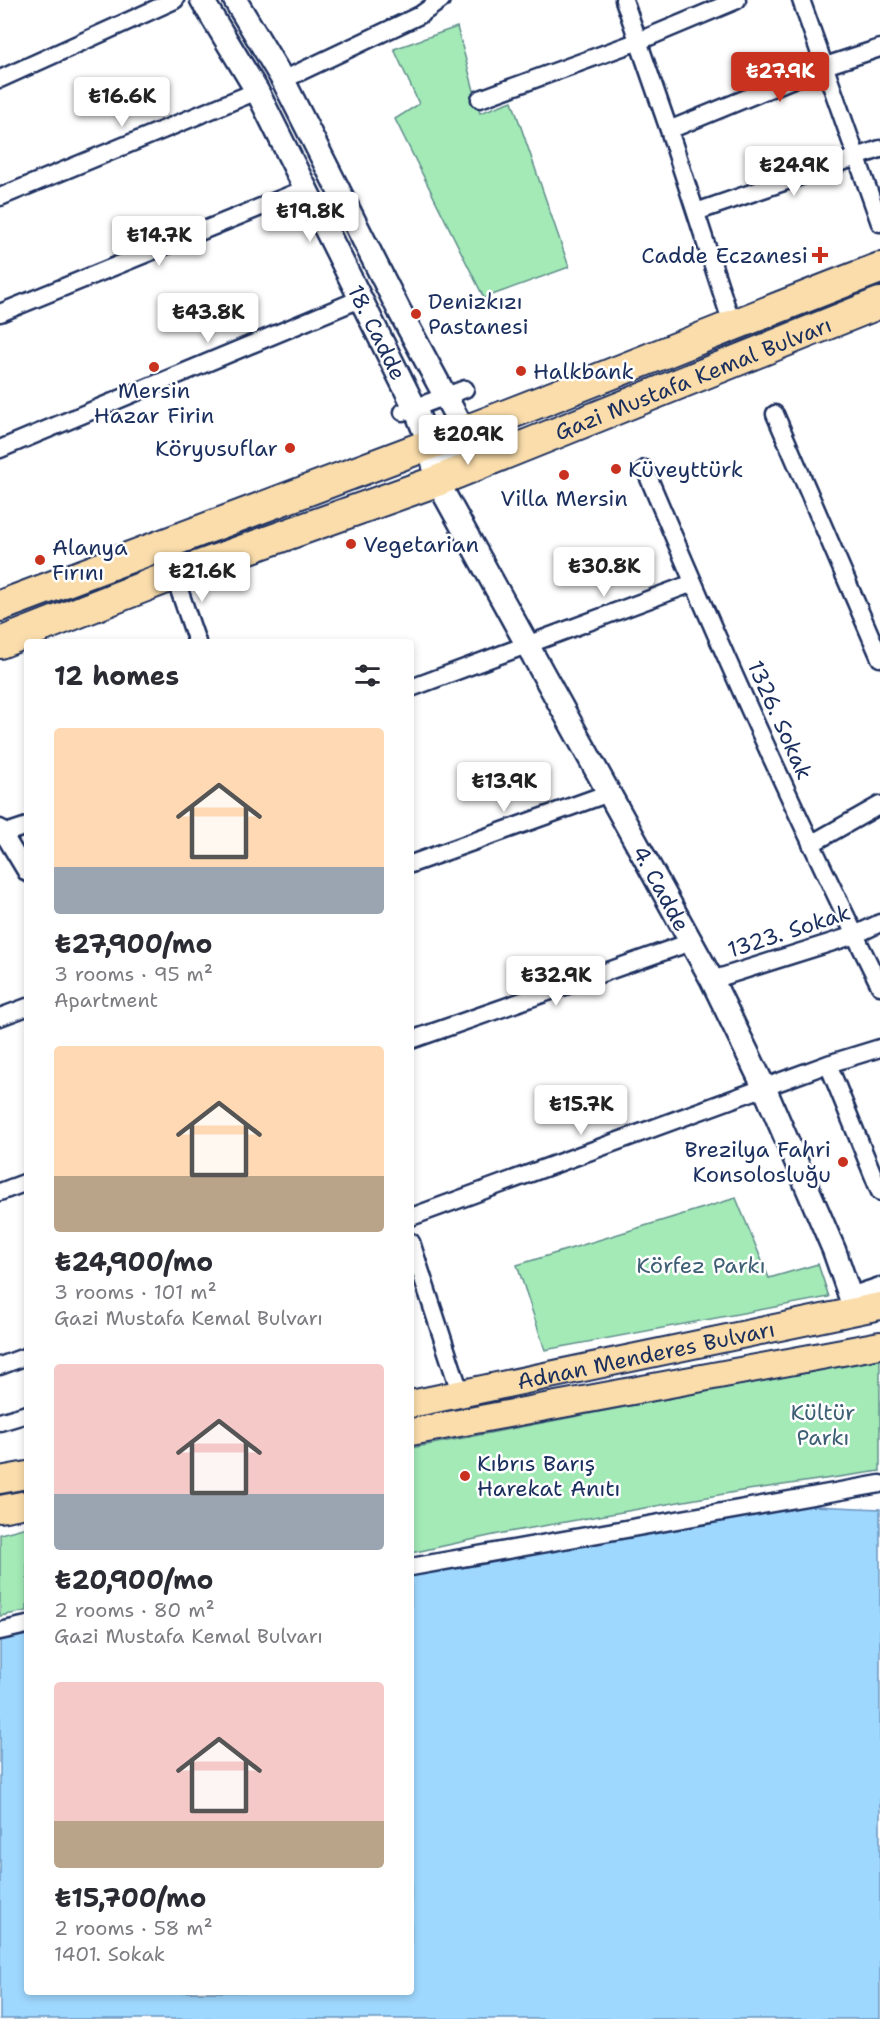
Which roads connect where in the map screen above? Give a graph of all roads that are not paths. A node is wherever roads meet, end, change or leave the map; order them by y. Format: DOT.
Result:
graph roads {
  1 [pos="175,0"];
  2 [pos="202,0"];
  3 [pos="235,0"];
  4 [pos="441,0"];
  5 [pos="624,0"];
  6 [pos="736,0"];
  7 [pos="801,0"];
  8 [pos="639,41"];
  9 [pos="880,48"];
  10 [pos="825,66"];
  11 [pos="0,79"];
  12 [pos="283,80"];
  13 [pos="257,91"];
  14 [pos="480,99"];
  15 [pos="669,130"];
  16 [pos="880,149"];
  17 [pos="857,158"];
  18 [pos="305,189"];
  19 [pos="0,197"];
  20 [pos="696,212"];
  21 [pos="880,223"];
  22 [pos="880,268"];
  23 [pos="360,299"];
  24 [pos="880,303"];
  25 [pos="0,313"];
  26 [pos="732,324"];
  27 [pos="455,393"];
  28 [pos="409,410"];
  29 [pos="775,414"];
  30 [pos="464,431"];
  31 [pos="429,443"];
  32 [pos="0,449"];
  33 [pos="645,469"];
  34 [pos="437,480"];
  35 [pos="174,575"];
  36 [pos="693,583"];
  37 [pos="0,606"];
  38 [pos="196,639"];
  39 [pos="0,643"];
  40 [pos="528,646"];
  41 [pos="880,658"];
  42 [pos="414,687"];
  43 [pos="609,793"];
  44 [pos="880,805"];
  45 [pos="24,827"];
  46 [pos="1,832"];
  47 [pos="811,844"];
  48 [pos="414,863"];
  49 [pos="24,868"];
  50 [pos="880,923"];
  51 [pos="855,935"];
  52 [pos="691,942"];
  53 [pos="712,980"];
  54 [pos="880,986"];
  55 [pos="24,1007"];
  56 [pos="0,1017"];
  57 [pos="414,1039"];
  58 [pos="880,1048"];
  59 [pos="828,1064"];
  60 [pos="764,1087"];
  61 [pos="24,1183"];
  62 [pos="0,1192"];
  63 [pos="880,1192"];
  64 [pos="414,1216"];
  65 [pos="414,1251"];
  66 [pos="880,1286"];
  67 [pos="852,1304"];
  68 [pos="880,1306"];
  69 [pos="880,1345"];
  70 [pos="24,1357"];
  71 [pos="0,1366"];
  72 [pos="461,1395"];
  73 [pos="414,1403"];
  74 [pos="24,1415"];
  75 [pos="0,1422"];
  76 [pos="414,1431"];
  77 [pos="24,1476"];
  78 [pos="0,1480"];
  79 [pos="880,1484"];
  80 [pos="24,1505"];
  81 [pos="0,1509"];
  82 [pos="414,1566"];
  83 [pos="24,1626"];
  84 [pos="0,1631"];
  1 -- 11 [label="street"];
  2 -- 13 [label="street, 18. Cadde"];
  3 -- 12 [label="street, 18. Cadde"];
  4 -- 12 [label="street"];
  5 -- 8 [label="street"];
  6 -- 8 [label="street"];
  7 -- 10 [label="street"];
  8 -- 14 [label="street"];
  8 -- 15 [label="street"];
  9 -- 10 [label="street"];
  10 -- 15 [label="street"];
  10 -- 17 [label="street"];
  12 -- 27 [label="street, 18. Cadde"];
  13 -- 18 [label="street, 18. Cadde"];
  13 -- 19 [label="street"];
  15 -- 20 [label="street"];
  16 -- 17 [label="street"];
  17 -- 20 [label="street"];
  17 -- 21 [label="street"];
  18 -- 23 [label="street, 18. Cadde"];
  18 -- 25 [label="street"];
  20 -- 26 [label="street"];
  22 -- 26 [label="highway, Gazi Mustafa Kemal Bulvarı"];
  23 -- 28 [label="street, 18. Cadde"];
  23 -- 32 [label="street"];
  24 -- 34 [label="highway, Gazi Mustafa Kemal Bulvarı"];
  26 -- 30 [label="highway, Gazi Mustafa Kemal Bulvarı"];
  27 -- 28 [label="street"];
  27 -- 30 [label="street, 18. Cadde"];
  28 -- 31 [label="street, 18. Cadde"];
  29 -- 41 [label="street"];
  30 -- 31 [label="highway, Gazi Mustafa Kemal Bulvarı"];
  30 -- 34 [label="street"];
  31 -- 34 [label="street, 18. Cadde"];
  31 -- 37 [label="highway, Gazi Mustafa Kemal Bulvarı"];
  33 -- 36 [label="street, 1326. Sokak"];
  34 -- 35 [label="highway, Gazi Mustafa Kemal Bulvarı"];
  34 -- 40 [label="street, 4. Cadde"];
  35 -- 38 [label="street"];
  35 -- 39 [label="highway, Gazi Mustafa Kemal Bulvarı"];
  36 -- 40 [label="street"];
  36 -- 47 [label="street, 1326. Sokak"];
  40 -- 42 [label="street"];
  40 -- 43 [label="street, 4. Cadde"];
  43 -- 48 [label="street"];
  43 -- 52 [label="street, 4. Cadde"];
  44 -- 47 [label="street"];
  45 -- 46 [label="street"];
  46 -- 49 [label="street"];
  47 -- 51 [label="street, 1326. Sokak"];
  50 -- 51 [label="street, 1323. Sokak"];
  51 -- 53 [label="street, 1323. Sokak"];
  51 -- 54 [label="street, 1326. Sokak"];
  52 -- 53 [label="street, 4. Cadde"];
  52 -- 57 [label="street"];
  53 -- 60 [label="street, 4. Cadde"];
  55 -- 56 [label="street"];
  58 -- 59 [label="street"];
  59 -- 60 [label="street"];
  59 -- 63 [label="street"];
  60 -- 64 [label="street"];
  60 -- 67 [label="street, 4. Cadde"];
  61 -- 62 [label="street"];
  65 -- 72 [label="street"];
  66 -- 67 [label="street"];
  67 -- 68 [label="main road, Adnan Menderes Bulvarı"];
  67 -- 72 [label="main road, Adnan Menderes Bulvarı"];
  69 -- 76 [label="main road, Adnan Menderes Bulvarı"];
  70 -- 71 [label="street"];
  72 -- 73 [label="main road, Adnan Menderes Bulvarı"];
  74 -- 75 [label="street"];
  77 -- 78 [label="main road"];
  79 -- 82 [label="street"];
  80 -- 81 [label="main road"];
  83 -- 84 [label="street"];
}
